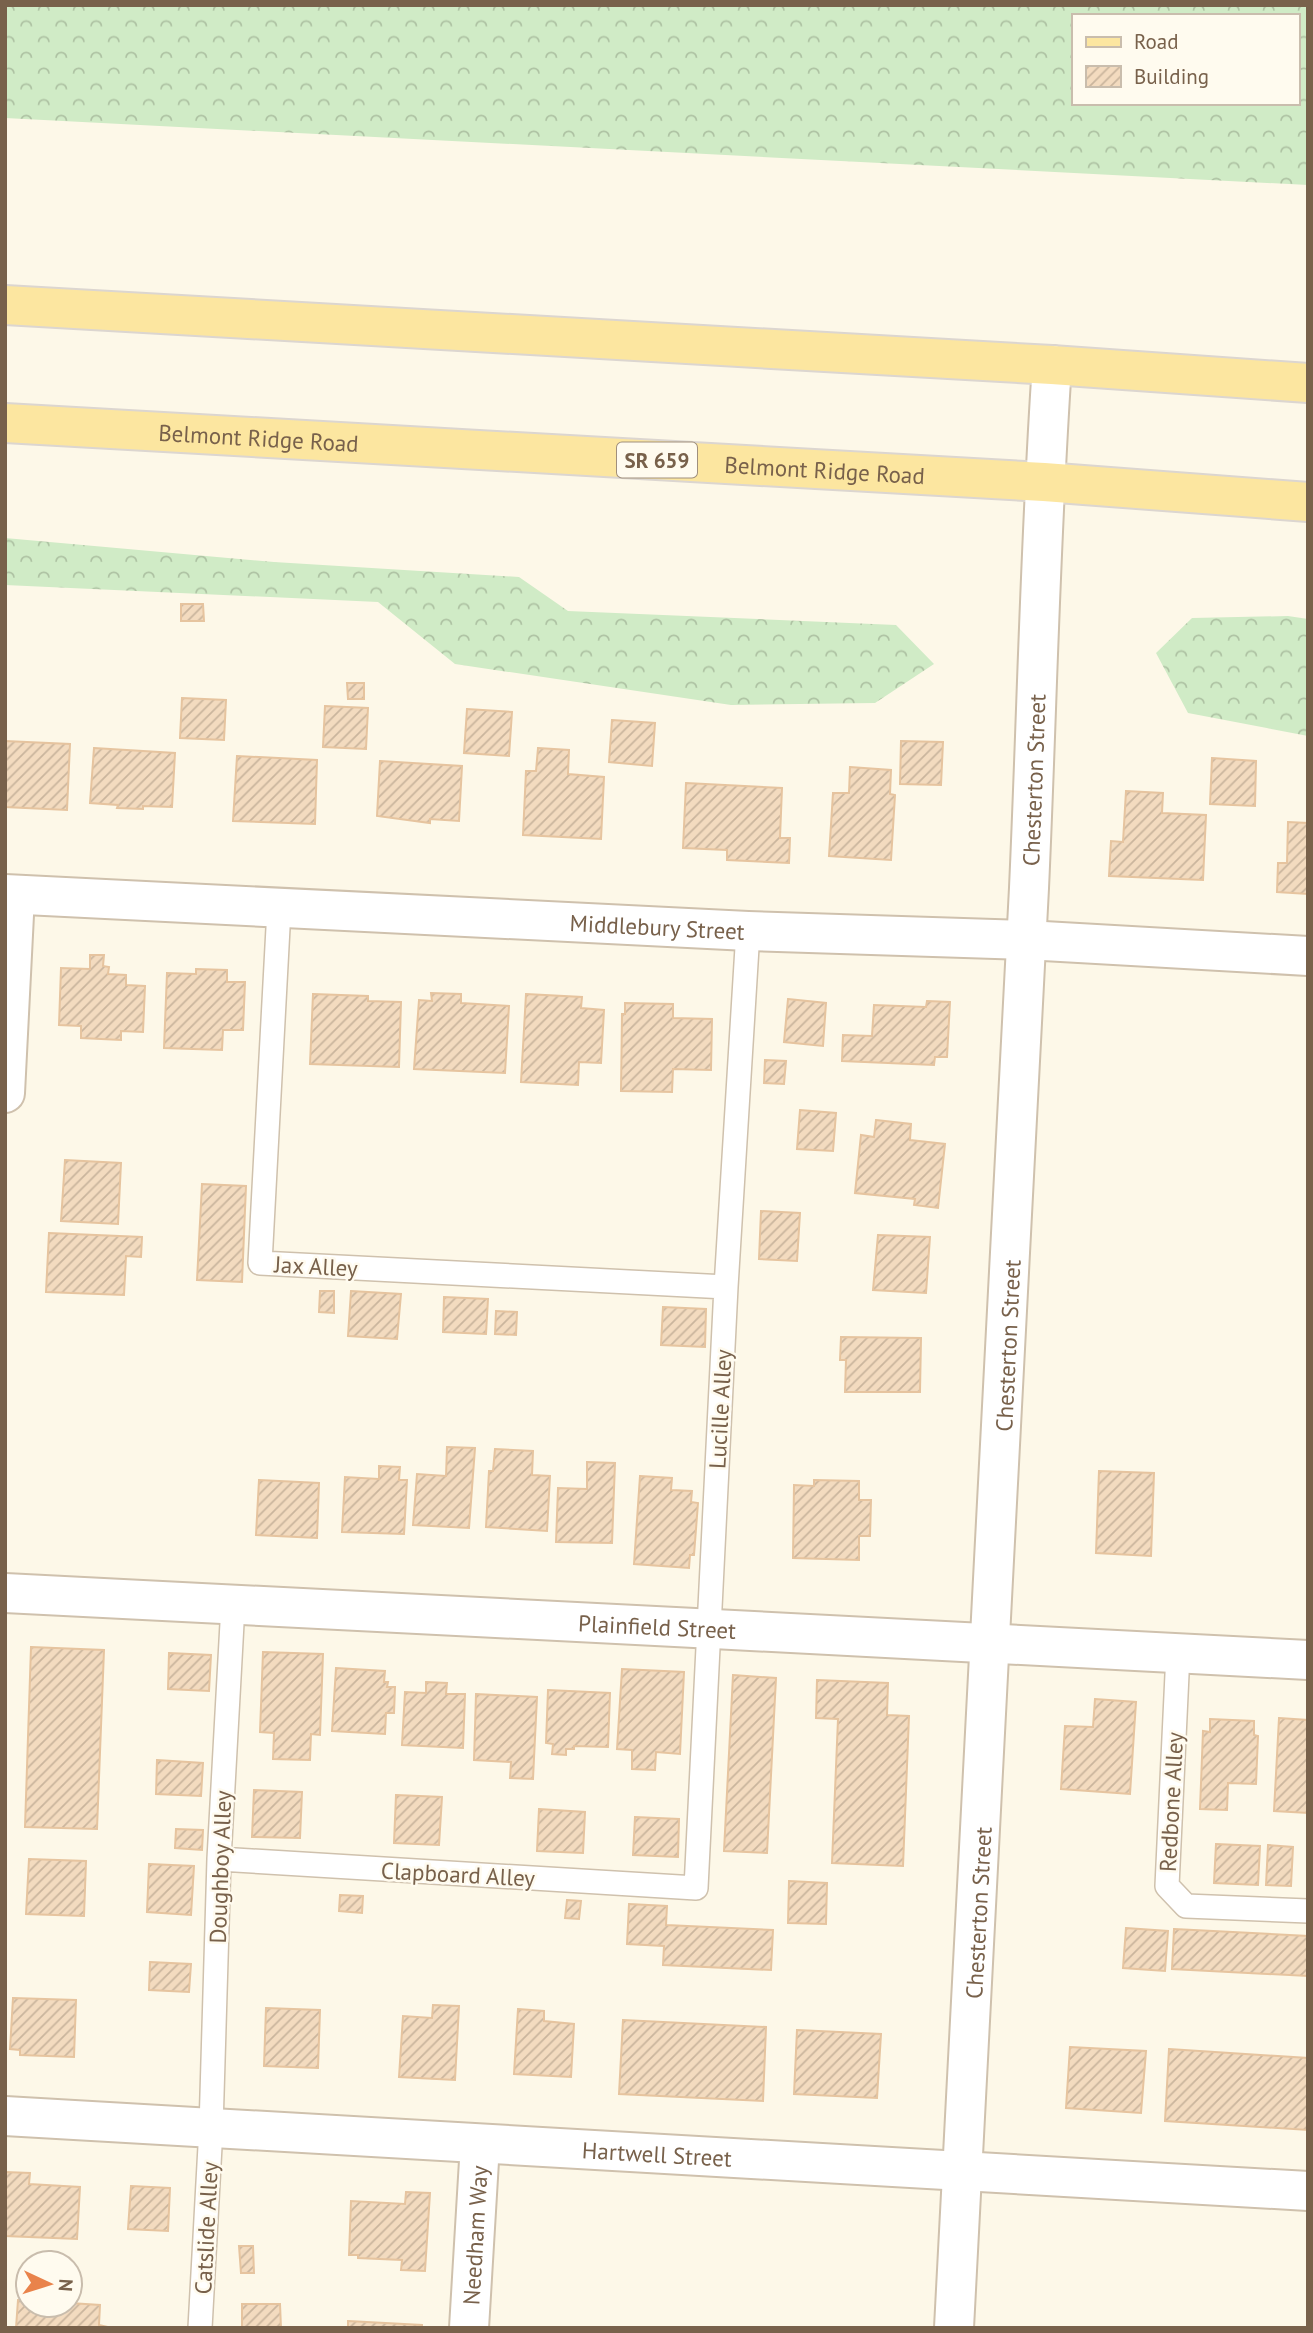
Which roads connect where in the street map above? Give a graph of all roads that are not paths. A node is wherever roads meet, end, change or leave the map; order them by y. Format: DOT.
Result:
graph roads {
  1 [pos="5,305"];
  2 [pos="1052,365"];
  3 [pos="1308,383"];
  4 [pos="5,423"];
  5 [pos="1044,482"];
  6 [pos="1308,502"];
  7 [pos="10,894"];
  8 [pos="279,909"];
  9 [pos="748,931"];
  10 [pos="1026,940"];
  11 [pos="1308,956"];
  12 [pos="5,1093"];
  13 [pos="726,1287"];
  14 [pos="5,1593"];
  15 [pos="233,1605"];
  16 [pos="708,1630"];
  17 [pos="991,1641"];
  18 [pos="1178,1653"];
  19 [pos="1308,1661"];
  20 [pos="219,1859"];
  21 [pos="696,1888"];
  22 [pos="1308,1911"];
  23 [pos="5,2116"];
  24 [pos="211,2128"];
  25 [pos="480,2144"];
  26 [pos="963,2171"];
  27 [pos="1308,2191"];
  28 [pos="200,2328"];
  29 [pos="469,2328"];
  30 [pos="954,2328"];
  1 -- 2 [label="main road"];
  2 -- 3 [label="main road"];
  2 -- 5 [label="street, Chesterton Street"];
  4 -- 5 [label="main road, Belmont Ridge Road / SR 659"];
  5 -- 6 [label="main road, Belmont Ridge Road / SR 659"];
  5 -- 10 [label="street, Chesterton Street"];
  7 -- 8 [label="street, Middlebury Street"];
  7 -- 12 [label="street"];
  8 -- 9 [label="street, Middlebury Street"];
  8 -- 13 [label="lane, Jax Alley"];
  9 -- 10 [label="street, Middlebury Street"];
  9 -- 13 [label="lane, Lucille Alley"];
  10 -- 11 [label="street, Middlebury Street"];
  10 -- 17 [label="street, Chesterton Street"];
  13 -- 16 [label="lane, Lucille Alley"];
  14 -- 15 [label="street, Plainfield Street"];
  15 -- 16 [label="street, Plainfield Street"];
  15 -- 20 [label="lane, Doughboy Alley"];
  16 -- 17 [label="street, Plainfield Street"];
  16 -- 21 [label="lane, Lucille Alley"];
  17 -- 18 [label="street, Plainfield Street"];
  17 -- 26 [label="street, Chesterton Street"];
  18 -- 19 [label="street, Plainfield Street"];
  18 -- 22 [label="lane, Redbone Alley"];
  20 -- 21 [label="lane, Clapboard Alley"];
  20 -- 24 [label="lane, Doughboy Alley"];
  23 -- 24 [label="street, Hartwell Street"];
  24 -- 25 [label="street, Hartwell Street"];
  24 -- 28 [label="lane, Catslide Alley"];
  25 -- 26 [label="street, Hartwell Street"];
  25 -- 29 [label="street, Needham Way"];
  26 -- 27 [label="street, Hartwell Street"];
  26 -- 30 [label="street, Chesterton Street"];
}
